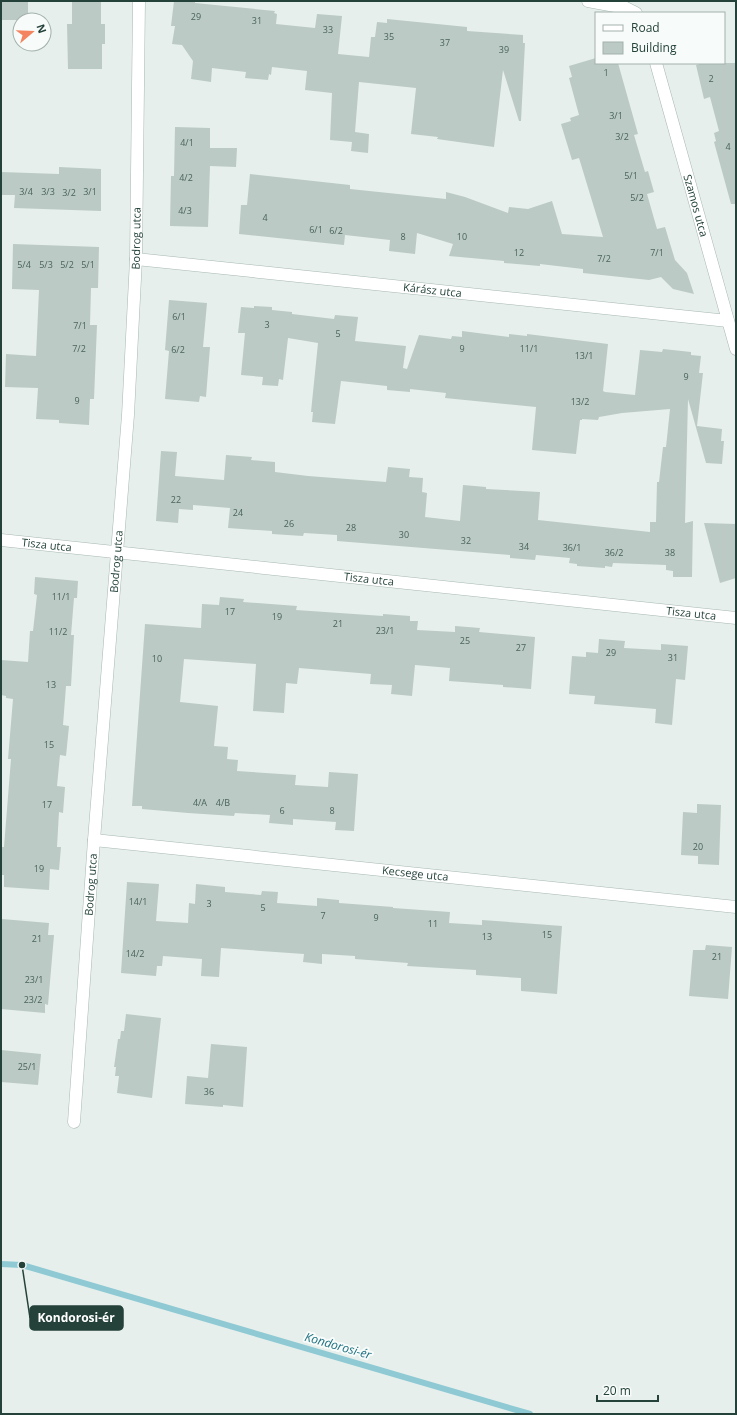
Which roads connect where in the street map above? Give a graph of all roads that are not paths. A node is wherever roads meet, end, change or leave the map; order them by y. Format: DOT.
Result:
graph roads {
  1 [pos="139,1"];
  2 [pos="588,1"];
  3 [pos="634,12"];
  4 [pos="656,64"];
  5 [pos="136,259"];
  6 [pos="728,322"];
  7 [pos="736,349"];
  8 [pos="1,540"];
  9 [pos="116,552"];
  10 [pos="736,618"];
  11 [pos="94,840"];
  12 [pos="736,907"];
  13 [pos="74,1122"];
  1 -- 5 [label="street, Bodrog utca"];
  2 -- 3 [label="street"];
  4 -- 6 [label="street, Szamos utca"];
  5 -- 6 [label="street, Kárász utca"];
  5 -- 9 [label="street, Bodrog utca"];
  6 -- 7 [label="street, Szamos utca"];
  8 -- 9 [label="street, Tisza utca"];
  9 -- 10 [label="street, Tisza utca"];
  9 -- 11 [label="street, Bodrog utca"];
  11 -- 12 [label="street, Kecsege utca"];
  11 -- 13 [label="street, Bodrog utca"];
}
